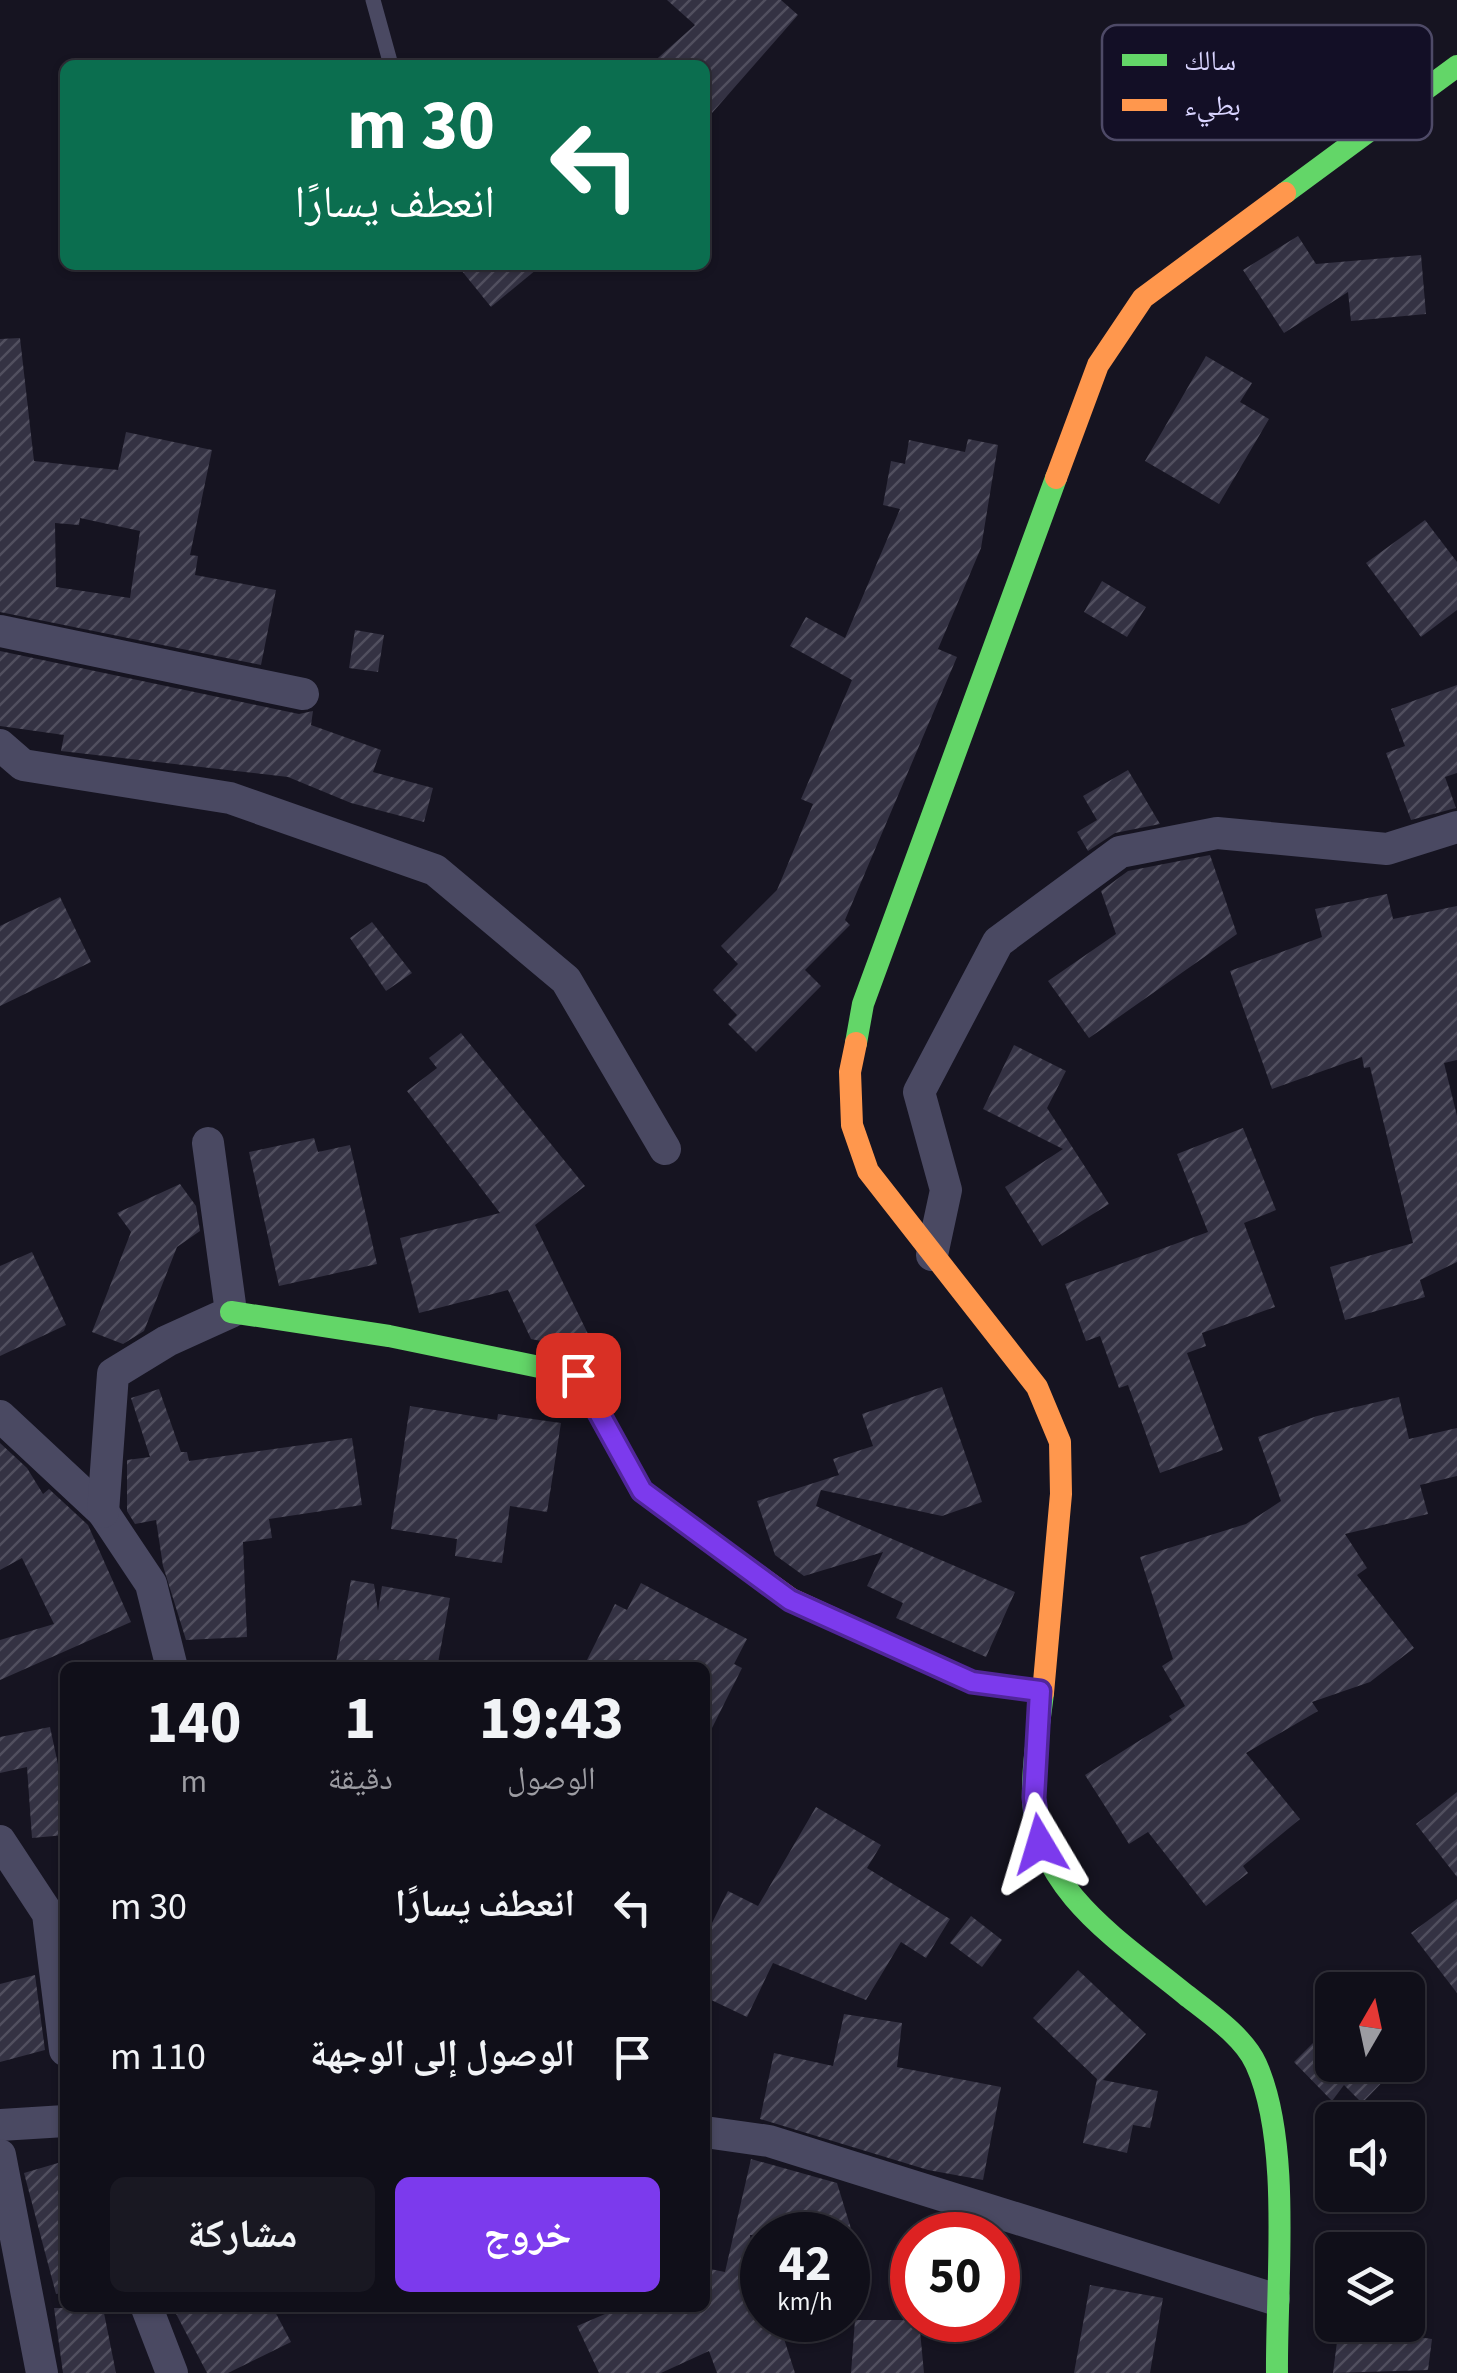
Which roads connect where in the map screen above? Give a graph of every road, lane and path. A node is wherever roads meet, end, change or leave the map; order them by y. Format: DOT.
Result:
graph roads {
  1 [pos="373,0"];
  2 [pos="390,60"];
  3 [pos="1457,66"];
  4 [pos="1432,84"];
  5 [pos="1357,140"];
  6 [pos="0,631"];
  7 [pos="303,694"];
  8 [pos="0,745"];
  9 [pos="1457,827"];
  10 [pos="208,1143"];
  11 [pos="666,1149"];
  12 [pos="932,1256"];
  13 [pos="230,1312"];
  14 [pos="0,1416"];
  15 [pos="103,1512"];
  16 [pos="170,1662"];
  17 [pos="1040,1691"];
  18 [pos="0,1841"];
  19 [pos="60,2010"];
  20 [pos="60,2121"];
  21 [pos="0,2125"];
  22 [pos="710,2133"];
  23 [pos="0,2155"];
  24 [pos="1274,2299"];
  25 [pos="149,2312"];
  26 [pos="42,2373"];
  27 [pos="172,2373"];
  28 [pos="1277,2373"];
  1 -- 2 [label="lane"];
  3 -- 4 [label="main road"];
  5 -- 12 [label="main road"];
  6 -- 7 [label="street"];
  8 -- 11 [label="street"];
  9 -- 12 [label="street"];
  10 -- 13 [label="street"];
  12 -- 17 [label="main road"];
  13 -- 15 [label="street"];
  13 -- 17 [label="main road"];
  14 -- 15 [label="street"];
  15 -- 16 [label="street"];
  17 -- 24 [label="main road"];
  18 -- 19 [label="street"];
  20 -- 21 [label="street"];
  22 -- 24 [label="street"];
  23 -- 26 [label="street"];
  24 -- 28 [label="main road"];
  25 -- 27 [label="street"];
}
